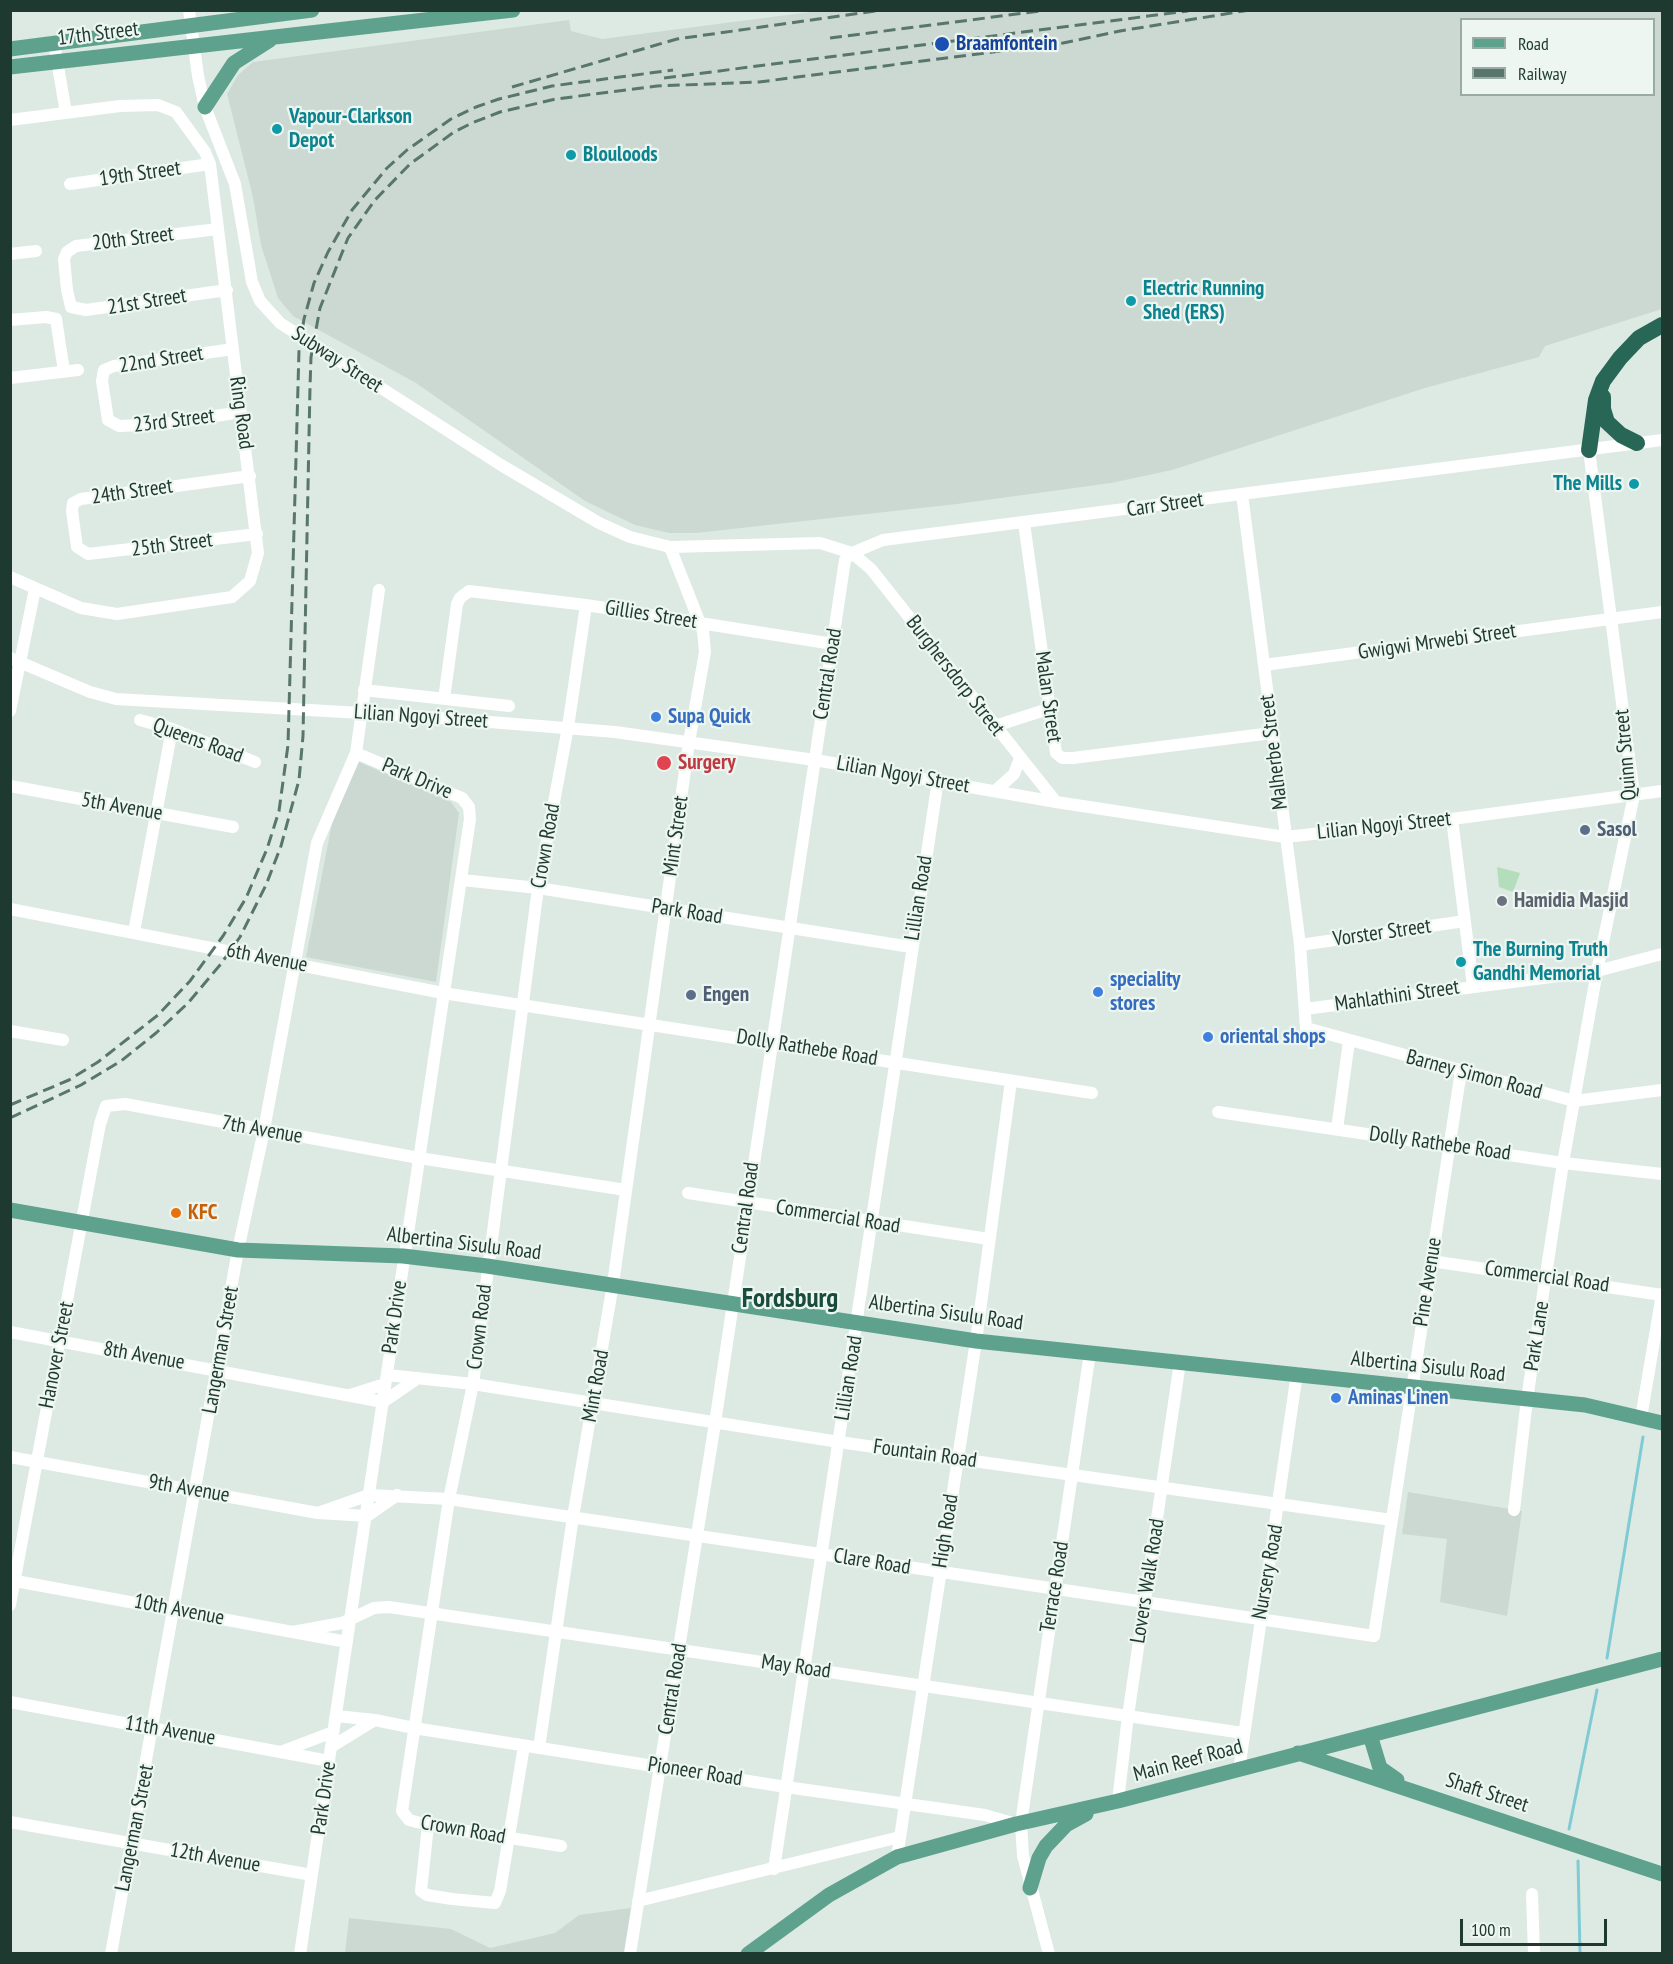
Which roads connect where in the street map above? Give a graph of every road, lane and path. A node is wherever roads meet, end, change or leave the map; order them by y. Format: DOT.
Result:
graph roads {
  1 [pos="312,10"];
  2 [pos="513,10"];
  3 [pos="190,18"];
  4 [pos="272,38"];
  5 [pos="54,44"];
  6 [pos="193,44"];
  7 [pos="10,49"];
  8 [pos="56,60"];
  9 [pos="10,67"];
  10 [pos="206,107"];
  11 [pos="66,113"];
  12 [pos="10,120"];
  13 [pos="210,164"];
  14 [pos="70,183"];
  15 [pos="218,229"];
  16 [pos="36,251"];
  17 [pos="10,254"];
  18 [pos="226,290"];
  19 [pos="70,304"];
  20 [pos="10,320"];
  21 [pos="1662,325"];
  22 [pos="233,349"];
  23 [pos="78,370"];
  24 [pos="64,371"];
  25 [pos="10,378"];
  26 [pos="1604,381"];
  27 [pos="241,412"];
  28 [pos="108,420"];
  29 [pos="1662,440"];
  30 [pos="1637,443"];
  31 [pos="1589,450"];
  32 [pos="250,476"];
  33 [pos="1242,495"];
  34 [pos="1024,527"];
  35 [pos="257,534"];
  36 [pos="670,547"];
  37 [pos="852,553"];
  38 [pos="88,554"];
  39 [pos="10,577"];
  40 [pos="35,589"];
  41 [pos="379,590"];
  42 [pos="586,605"];
  43 [pos="1662,612"];
  44 [pos="1611,619"];
  45 [pos="700,623"];
  46 [pos="833,644"];
  47 [pos="14,660"];
  48 [pos="1264,665"];
  49 [pos="364,690"];
  50 [pos="444,699"];
  51 [pos="140,701"];
  52 [pos="509,706"];
  53 [pos="1048,709"];
  54 [pos="10,711"];
  55 [pos="140,720"];
  56 [pos="995,726"];
  57 [pos="568,727"];
  58 [pos="172,729"];
  59 [pos="1272,733"];
  60 [pos="689,742"];
  61 [pos="356,753"];
  62 [pos="1020,758"];
  63 [pos="815,760"];
  64 [pos="255,762"];
  65 [pos="938,780"];
  66 [pos="10,786"];
  67 [pos="995,791"];
  68 [pos="1662,791"];
  69 [pos="1634,795"];
  70 [pos="1056,802"];
  71 [pos="157,813"];
  72 [pos="1452,819"];
  73 [pos="233,827"];
  74 [pos="1285,837"];
  75 [pos="462,880"];
  76 [pos="538,888"];
  77 [pos="666,908"];
  78 [pos="10,909"];
  79 [pos="1465,921"];
  80 [pos="788,928"];
  81 [pos="134,932"];
  82 [pos="1300,945"];
  83 [pos="911,947"];
  84 [pos="1662,954"];
  85 [pos="296,964"];
  86 [pos="1597,971"];
  87 [pos="1473,986"];
  88 [pos="443,993"];
  89 [pos="523,1005"];
  90 [pos="1305,1009"];
  91 [pos="649,1024"];
  92 [pos="10,1030"];
  93 [pos="63,1040"];
  94 [pos="1349,1041"];
  95 [pos="772,1043"];
  96 [pos="895,1061"];
  97 [pos="1461,1071"];
  98 [pos="1011,1081"];
  99 [pos="1662,1089"];
  100 [pos="1092,1093"];
  101 [pos="1574,1101"];
  102 [pos="106,1106"];
  103 [pos="1218,1112"];
  104 [pos="1337,1128"];
  105 [pos="264,1130"];
  106 [pos="1449,1145"];
  107 [pos="419,1158"];
  108 [pos="1563,1163"];
  109 [pos="500,1170"];
  110 [pos="1662,1174"];
  111 [pos="626,1190"];
  112 [pos="688,1193"];
  113 [pos="746,1203"];
  114 [pos="10,1210"];
  115 [pos="82,1223"];
  116 [pos="873,1223"];
  117 [pos="989,1239"];
  118 [pos="238,1250"];
  119 [pos="403,1256"];
  120 [pos="1431,1261"];
  121 [pos="488,1266"];
  122 [pos="1547,1277"];
  123 [pos="613,1284"];
  124 [pos="1662,1294"];
  125 [pos="733,1304"];
  126 [pos="858,1322"];
  127 [pos="10,1332"];
  128 [pos="60,1341"];
  129 [pos="976,1341"];
  130 [pos="1090,1352"];
  131 [pos="1180,1362"];
  132 [pos="218,1369"];
  133 [pos="1298,1373"];
  134 [pos="418,1378"];
  135 [pos="386,1380"];
  136 [pos="473,1384"];
  137 [pos="1412,1385"];
  138 [pos="349,1395"];
  139 [pos="1527,1399"];
  140 [pos="383,1402"];
  141 [pos="592,1404"];
  142 [pos="1641,1418"];
  143 [pos="715,1422"];
  144 [pos="1662,1423"];
  145 [pos="839,1442"];
  146 [pos="10,1457"];
  147 [pos="958,1459"];
  148 [pos="36,1462"];
  149 [pos="1072,1476"];
  150 [pos="1163,1488"];
  151 [pos="194,1489"];
  152 [pos="369,1495"];
  153 [pos="398,1495"];
  154 [pos="449,1499"];
  155 [pos="1280,1504"];
  156 [pos="1514,1510"];
  157 [pos="318,1513"];
  158 [pos="367,1516"];
  159 [pos="573,1517"];
  160 [pos="1392,1520"];
  161 [pos="697,1535"];
  162 [pos="822,1554"];
  163 [pos="940,1573"];
  164 [pos="13,1580"];
  165 [pos="1054,1590"];
  166 [pos="1144,1603"];
  167 [pos="10,1605"];
  168 [pos="174,1609"];
  169 [pos="432,1613"];
  170 [pos="351,1619"];
  171 [pos="1260,1620"];
  172 [pos="556,1631"];
  173 [pos="292,1632"];
  174 [pos="1374,1636"];
  175 [pos="347,1642"];
  176 [pos="680,1650"];
  177 [pos="1662,1659"];
  178 [pos="804,1668"];
  179 [pos="922,1685"];
  180 [pos="10,1702"];
  181 [pos="1038,1702"];
  182 [pos="336,1716"];
  183 [pos="1128,1716"];
  184 [pos="375,1720"];
  185 [pos="154,1728"];
  186 [pos="414,1728"];
  187 [pos="333,1732"];
  188 [pos="1243,1733"];
  189 [pos="1370,1735"];
  190 [pos="524,1746"];
  191 [pos="331,1747"];
  192 [pos="539,1748"];
  193 [pos="282,1752"];
  194 [pos="1299,1753"];
  195 [pos="329,1761"];
  196 [pos="661,1767"];
  197 [pos="1239,1770"];
  198 [pos="786,1787"];
  199 [pos="1426,1796"];
  200 [pos="1118,1801"];
  201 [pos="906,1804"];
  202 [pos="1096,1807"];
  203 [pos="10,1822"];
  204 [pos="1018,1823"];
  205 [pos="428,1825"];
  206 [pos="508,1837"];
  207 [pos="900,1837"];
  208 [pos="131,1843"];
  209 [pos="561,1846"];
  210 [pos="897,1857"];
  211 [pos="774,1869"];
  212 [pos="1662,1874"];
  213 [pos="312,1875"];
  214 [pos="1030,1888"];
  215 [pos="1532,1894"];
  216 [pos="638,1901"];
  217 [pos="111,1953"];
  218 [pos="300,1953"];
  219 [pos="630,1953"];
  220 [pos="748,1953"];
  221 [pos="1049,1953"];
  222 [pos="1534,1953"];
  1 -- 3 [label="main road, 17th Street"];
  2 -- 4 [label="main road, 17th Street"];
  3 -- 5 [label="main road, 17th Street"];
  3 -- 6 [label="street, Subway Street"];
  4 -- 6 [label="main road, 17th Street"];
  4 -- 10 [label="main road"];
  5 -- 7 [label="main road, 17th Street"];
  5 -- 8 [label="street"];
  6 -- 8 [label="main road, 17th Street"];
  6 -- 10 [label="street, Subway Street"];
  8 -- 9 [label="main road, 17th Street"];
  8 -- 11 [label="street"];
  10 -- 36 [label="street, Subway Street"];
  11 -- 12 [label="street, Ring Road"];
  11 -- 13 [label="street, Ring Road"];
  13 -- 14 [label="street, 19th Street"];
  13 -- 15 [label="street, Ring Road"];
  15 -- 18 [label="street, Ring Road"];
  15 -- 19 [label="street, 20th Street"];
  16 -- 17 [label="street"];
  18 -- 19 [label="street, 21st Street"];
  18 -- 22 [label="street, Ring Road"];
  20 -- 24 [label="street"];
  21 -- 26 [label="highway"];
  22 -- 27 [label="street, Ring Road"];
  22 -- 28 [label="street, 22nd Street"];
  23 -- 24 [label="street"];
  24 -- 25 [label="street"];
  26 -- 30 [label="highway"];
  26 -- 31 [label="highway"];
  27 -- 28 [label="street, 23rd Street"];
  27 -- 32 [label="street, Ring Road"];
  29 -- 30 [label="street, Carr Street"];
  30 -- 31 [label="street, Carr Street"];
  31 -- 33 [label="street, Carr Street"];
  31 -- 44 [label="street, Quinn Street"];
  32 -- 35 [label="street, Ring Road"];
  32 -- 38 [label="street, 24th Street"];
  33 -- 34 [label="street, Carr Street"];
  33 -- 48 [label="street, Malherbe Street"];
  34 -- 37 [label="street, Carr Street"];
  34 -- 53 [label="street, Malan Street"];
  35 -- 38 [label="street, 25th Street"];
  35 -- 40 [label="street, Ring Road"];
  36 -- 37 [label="street"];
  36 -- 45 [label="street, Mint Street"];
  37 -- 46 [label="street, Central Road"];
  37 -- 56 [label="street, Burghersdorp Street"];
  39 -- 40 [label="street, Ring Road"];
  40 -- 47 [label="street"];
  41 -- 49 [label="street, Langerman Street"];
  42 -- 45 [label="street, Gillies Street"];
  42 -- 50 [label="street, Gillies Street"];
  42 -- 57 [label="street, Crown Road"];
  43 -- 44 [label="street, Gwigwi Mrwebi Street"];
  44 -- 48 [label="street, Gwigwi Mrwebi Street"];
  44 -- 69 [label="street, Quinn Street"];
  45 -- 46 [label="street, Gillies Street"];
  45 -- 60 [label="street, Mint Street"];
  46 -- 63 [label="street, Central Road"];
  47 -- 51 [label="street, Queens Road"];
  47 -- 54 [label="street"];
  48 -- 59 [label="street, Malherbe Street"];
  49 -- 50 [label="street"];
  49 -- 61 [label="street, Langerman Street"];
  50 -- 52 [label="street"];
  51 -- 57 [label="street, Lilian Ngoyi Street"];
  53 -- 56 [label="street"];
  53 -- 59 [label="street, Malan Street"];
  55 -- 58 [label="street, Queens Road"];
  56 -- 62 [label="street, Burghersdorp Street"];
  57 -- 60 [label="street, Lilian Ngoyi Street"];
  57 -- 76 [label="street, Crown Road"];
  58 -- 64 [label="street, Queens Road"];
  58 -- 71 [label="street"];
  59 -- 74 [label="street, Malherbe Street"];
  60 -- 63 [label="street, Lilian Ngoyi Street"];
  60 -- 77 [label="street, Mint Street"];
  61 -- 75 [label="street, Park Drive"];
  61 -- 85 [label="street, Langerman Street"];
  62 -- 67 [label="street"];
  62 -- 70 [label="street, Burghersdorp Street"];
  63 -- 65 [label="street, Lilian Ngoyi Street"];
  63 -- 80 [label="street, Central Road"];
  65 -- 67 [label="street, Lilian Ngoyi Street"];
  65 -- 83 [label="street, Lillian Road"];
  66 -- 71 [label="street, 5th Avenue"];
  67 -- 70 [label="street, Lilian Ngoyi Street"];
  68 -- 69 [label="street, Lilian Ngoyi Street"];
  69 -- 72 [label="street, Lilian Ngoyi Street"];
  69 -- 86 [label="street, Quinn Street"];
  70 -- 74 [label="street, Lilian Ngoyi Street"];
  71 -- 73 [label="street, 5th Avenue"];
  71 -- 81 [label="street"];
  72 -- 74 [label="street, Lilian Ngoyi Street"];
  72 -- 79 [label="street"];
  74 -- 82 [label="street, Malherbe Street"];
  75 -- 76 [label="street, Park Road"];
  75 -- 88 [label="street, Park Drive"];
  76 -- 77 [label="street, Park Road"];
  76 -- 89 [label="street, Crown Road"];
  77 -- 80 [label="street, Park Road"];
  77 -- 91 [label="street, Mint Street"];
  78 -- 81 [label="street, 6th Avenue"];
  79 -- 82 [label="street, Vorster Street"];
  79 -- 87 [label="street"];
  80 -- 83 [label="street, Park Road"];
  80 -- 95 [label="street, Central Road"];
  81 -- 85 [label="street, 6th Avenue"];
  82 -- 90 [label="street, Malherbe Street"];
  83 -- 96 [label="street, Lillian Road"];
  84 -- 86 [label="street, Mahlathini Street"];
  85 -- 88 [label="street, 6th Avenue"];
  85 -- 105 [label="street, Langerman Street"];
  86 -- 87 [label="street, Mahlathini Street"];
  86 -- 101 [label="street, Quinn Street"];
  87 -- 90 [label="street, Mahlathini Street"];
  88 -- 89 [label="street, 6th Avenue"];
  88 -- 107 [label="street, Park Drive"];
  89 -- 91 [label="street, Dolly Rathebe Road"];
  89 -- 109 [label="street, Crown Road"];
  90 -- 94 [label="street, Barney Simon Road"];
  91 -- 95 [label="street, Dolly Rathebe Road"];
  91 -- 111 [label="street, Mint Road"];
  92 -- 93 [label="street"];
  94 -- 97 [label="street, Barney Simon Road"];
  94 -- 104 [label="street"];
  95 -- 96 [label="street, Dolly Rathebe Road"];
  95 -- 113 [label="street, Central Road"];
  96 -- 98 [label="street, Dolly Rathebe Road"];
  96 -- 116 [label="street, Lillian Road"];
  97 -- 101 [label="street, Barney Simon Road"];
  97 -- 106 [label="street, Pine Avenue"];
  98 -- 100 [label="street, Dolly Rathebe Road"];
  98 -- 117 [label="street, High Road"];
  99 -- 101 [label="street, Barney Simon Road"];
  101 -- 108 [label="street, Quinn Street"];
  102 -- 105 [label="street, 7th Avenue"];
  102 -- 115 [label="street, Hanover Street"];
  103 -- 104 [label="street, Dolly Rathebe Road"];
  104 -- 106 [label="street, Dolly Rathebe Road"];
  105 -- 107 [label="street, 7th Avenue"];
  105 -- 118 [label="street, Langerman Street"];
  106 -- 108 [label="street, Dolly Rathebe Road"];
  106 -- 120 [label="street, Pine Avenue"];
  107 -- 109 [label="street"];
  107 -- 119 [label="street, Park Drive"];
  108 -- 110 [label="street, Dolly Rathebe Road"];
  108 -- 122 [label="street, Park Lane"];
  109 -- 111 [label="street"];
  109 -- 121 [label="street, Crown Road"];
  111 -- 123 [label="street, Mint Road"];
  112 -- 113 [label="street, Commercial Road"];
  113 -- 116 [label="street, Commercial Road"];
  113 -- 125 [label="street, Central Road"];
  114 -- 115 [label="main road, Albertina Sisulu Road"];
  115 -- 118 [label="main road, Albertina Sisulu Road"];
  115 -- 128 [label="street, Hanover Street"];
  116 -- 117 [label="street, Commercial Road"];
  116 -- 126 [label="street, Lillian Road"];
  117 -- 129 [label="street, High Road"];
  118 -- 119 [label="main road, Albertina Sisulu Road"];
  118 -- 132 [label="street, Langerman Street"];
  119 -- 121 [label="main road, Albertina Sisulu Road"];
  119 -- 135 [label="street, Park Drive"];
  120 -- 122 [label="street, Commercial Road"];
  120 -- 137 [label="street, Pine Avenue"];
  121 -- 123 [label="main road, Albertina Sisulu Road"];
  121 -- 136 [label="street, Crown Road"];
  122 -- 124 [label="street, Commercial Road"];
  122 -- 139 [label="street, Park Lane"];
  123 -- 125 [label="main road, Albertina Sisulu Road"];
  123 -- 141 [label="street, Mint Road"];
  124 -- 142 [label="street"];
  125 -- 126 [label="main road, Albertina Sisulu Road"];
  125 -- 143 [label="street, Central Road"];
  126 -- 129 [label="main road, Albertina Sisulu Road"];
  126 -- 145 [label="street, Lillian Road"];
  127 -- 128 [label="street, 8th Avenue"];
  128 -- 132 [label="street, 8th Avenue"];
  128 -- 148 [label="street, Hanover Street"];
  129 -- 130 [label="main road, Albertina Sisulu Road"];
  129 -- 147 [label="street, High Road"];
  130 -- 131 [label="main road, Albertina Sisulu Road"];
  130 -- 149 [label="street, Terrace Road"];
  131 -- 133 [label="main road, Albertina Sisulu Road"];
  131 -- 150 [label="street, Lovers Walk Road"];
  132 -- 138 [label="street, 8th Avenue"];
  132 -- 151 [label="street, Langerman Street"];
  133 -- 137 [label="main road, Albertina Sisulu Road"];
  133 -- 155 [label="street, Nursery Road"];
  134 -- 135 [label="street, Fountain Road"];
  134 -- 136 [label="street, Fountain Road"];
  134 -- 140 [label="street"];
  135 -- 138 [label="street"];
  135 -- 140 [label="street, Park Drive"];
  136 -- 141 [label="street, Fountain Road"];
  136 -- 154 [label="street, Crown Road"];
  137 -- 139 [label="main road, Albertina Sisulu Road"];
  137 -- 160 [label="street, Pine Avenue"];
  138 -- 140 [label="street, 8th Avenue"];
  139 -- 142 [label="main road, Albertina Sisulu Road"];
  139 -- 156 [label="street, Park Lane"];
  140 -- 152 [label="street, Park Drive"];
  141 -- 143 [label="street, Fountain Road"];
  141 -- 159 [label="street, Mint Road"];
  142 -- 144 [label="main road, Albertina Sisulu Road"];
  143 -- 145 [label="street, Fountain Road"];
  143 -- 161 [label="street, Central Road"];
  145 -- 147 [label="street, Fountain Road"];
  145 -- 162 [label="street, Lillian Road"];
  146 -- 148 [label="street, 9th Avenue"];
  147 -- 149 [label="street, Fountain Road"];
  147 -- 163 [label="street, High Road"];
  148 -- 151 [label="street, 9th Avenue"];
  148 -- 164 [label="street, Hanover Street"];
  149 -- 150 [label="street, Fountain Road"];
  149 -- 165 [label="street, Terrace Road"];
  150 -- 155 [label="street, Fountain Road"];
  150 -- 166 [label="street, Lovers Walk Road"];
  151 -- 157 [label="street, 9th Avenue"];
  151 -- 168 [label="street, Langerman Street"];
  152 -- 153 [label="street, Clare Road"];
  152 -- 157 [label="street, Clare Road"];
  152 -- 158 [label="street, Park Drive"];
  153 -- 154 [label="street, Clare Road"];
  153 -- 158 [label="street"];
  154 -- 159 [label="street, Clare Road"];
  154 -- 169 [label="street, Crown Road"];
  155 -- 160 [label="street, Fountain Road"];
  155 -- 171 [label="street, Nursery Road"];
  157 -- 158 [label="street, 9th Avenue"];
  158 -- 170 [label="street, Park Drive"];
  159 -- 161 [label="street, Clare Road"];
  159 -- 172 [label="street, Mint Road"];
  160 -- 174 [label="street, Pine Avenue"];
  161 -- 162 [label="street, Clare Road"];
  161 -- 176 [label="street, Central Road"];
  162 -- 163 [label="street, Clare Road"];
  162 -- 178 [label="street, Lillian Road"];
  163 -- 165 [label="street, Clare Road"];
  163 -- 179 [label="street, High Road"];
  164 -- 167 [label="street, Hanover Street"];
  164 -- 168 [label="street, 10th Avenue"];
  165 -- 166 [label="street, Clare Road"];
  165 -- 181 [label="street, Terrace Road"];
  166 -- 171 [label="street, Clare Road"];
  166 -- 183 [label="street, Lovers Walk Road"];
  168 -- 173 [label="street, 10th Avenue"];
  168 -- 185 [label="street, Langerman Street"];
  169 -- 170 [label="street, May Road"];
  169 -- 172 [label="street, May Road"];
  169 -- 186 [label="street, Crown Road"];
  170 -- 173 [label="street, May Road"];
  170 -- 175 [label="street, Park Drive"];
  171 -- 174 [label="street, Clare Road"];
  171 -- 188 [label="street, Nursery Road"];
  172 -- 176 [label="street, May Road"];
  172 -- 192 [label="street, Mint Road"];
  173 -- 175 [label="street, 10th Avenue"];
  175 -- 182 [label="street, Park Drive"];
  176 -- 178 [label="street, May Road"];
  176 -- 196 [label="street, Central Road"];
  177 -- 189 [label="main road, Main Reef Road"];
  178 -- 179 [label="street, May Road"];
  178 -- 198 [label="street, Lillian Road"];
  179 -- 181 [label="street, May Road"];
  179 -- 201 [label="street, High Road"];
  180 -- 185 [label="street, 11th Avenue"];
  181 -- 183 [label="street, May Road"];
  181 -- 204 [label="street, Terrace Road"];
  182 -- 184 [label="street, Pioneer Road"];
  182 -- 187 [label="street, Park Drive"];
  183 -- 188 [label="street, May Road"];
  183 -- 200 [label="street, Lovers Walk Road"];
  184 -- 186 [label="street, Pioneer Road"];
  184 -- 191 [label="street"];
  185 -- 193 [label="street, 11th Avenue"];
  185 -- 208 [label="street, Langerman Street"];
  186 -- 190 [label="street, Pioneer Road"];
  186 -- 205 [label="street, Crown Road"];
  187 -- 191 [label="street, Park Drive"];
  187 -- 193 [label="street"];
  188 -- 197 [label="street, Nursery Road"];
  189 -- 194 [label="main road, Main Reef Road"];
  189 -- 199 [label="main road"];
  190 -- 192 [label="street, Pioneer Road"];
  190 -- 206 [label="street"];
  191 -- 195 [label="street, Park Drive"];
  192 -- 196 [label="street, Pioneer Road"];
  193 -- 195 [label="street, 11th Avenue"];
  194 -- 197 [label="main road, Main Reef Road"];
  194 -- 199 [label="main road, Shaft Street"];
  195 -- 213 [label="street, Park Drive"];
  196 -- 198 [label="street, Pioneer Road"];
  196 -- 216 [label="street, Central Road"];
  197 -- 200 [label="main road, Main Reef Road"];
  198 -- 201 [label="street, Pioneer Road"];
  198 -- 211 [label="street, Lillian Road"];
  199 -- 212 [label="main road, Shaft Street"];
  200 -- 202 [label="main road, Main Reef Road"];
  201 -- 204 [label="street, Pioneer Road"];
  201 -- 207 [label="street, High Road"];
  202 -- 204 [label="main road, Main Reef Road"];
  202 -- 214 [label="main road"];
  203 -- 208 [label="street, 12th Avenue"];
  204 -- 210 [label="main road, Main Reef Road"];
  204 -- 214 [label="street, Terrace Road"];
  205 -- 206 [label="street, Crown Road"];
  205 -- 206 [label="street"];
  206 -- 209 [label="street, Crown Road"];
  207 -- 210 [label="street, High Road"];
  207 -- 211 [label="street"];
  208 -- 213 [label="street, 12th Avenue"];
  208 -- 217 [label="street, Langerman Street"];
  210 -- 220 [label="main road, Main Reef Road"];
  211 -- 216 [label="street"];
  213 -- 218 [label="street, Park Drive"];
  214 -- 221 [label="street, Terrace Road"];
  215 -- 222 [label="street"];
  216 -- 219 [label="street, Central Road"];
}
